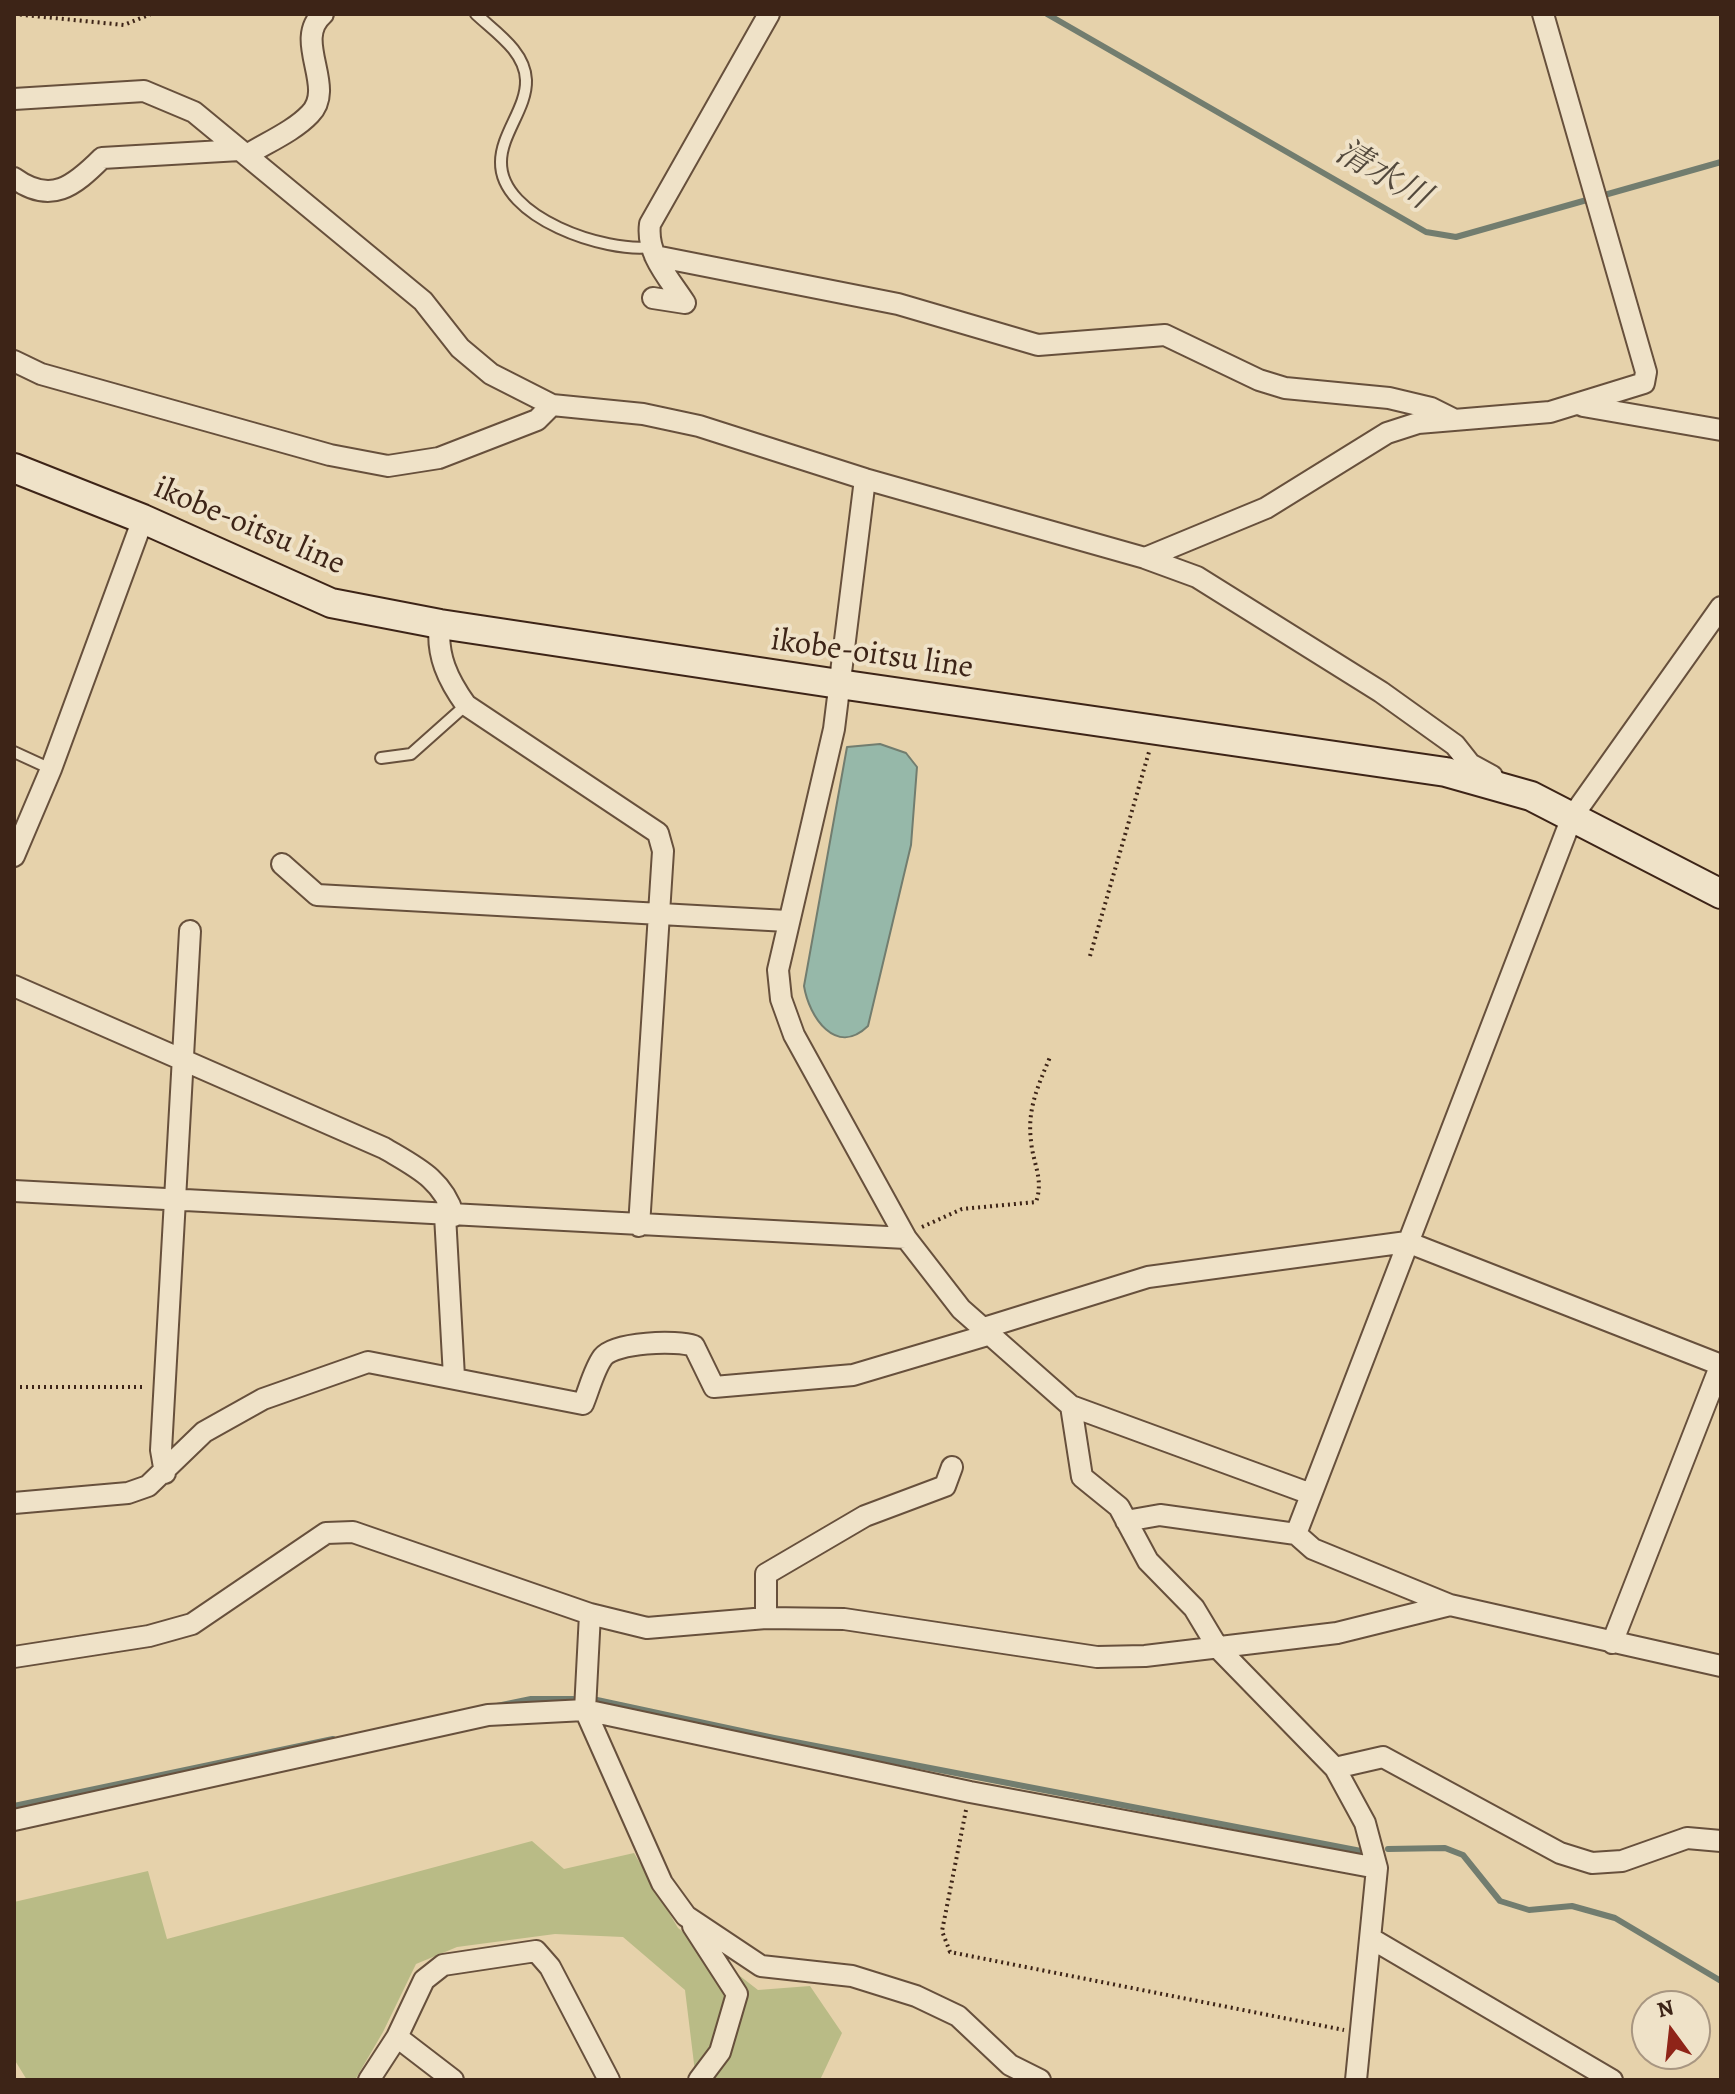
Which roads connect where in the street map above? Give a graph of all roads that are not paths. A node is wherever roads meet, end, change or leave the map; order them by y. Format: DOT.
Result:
graph roads {
  1 [pos="323,14"];
  2 [pos="476,14"];
  3 [pos="769,14"];
  4 [pos="1543,14"];
  5 [pos="14,99"];
  6 [pos="244,152"];
  7 [pos="14,178"];
  8 [pos="653,252"];
  9 [pos="653,298"];
  10 [pos="14,361"];
  11 [pos="552,405"];
  12 [pos="1579,405"];
  13 [pos="1455,420"];
  14 [pos="1721,430"];
  15 [pos="14,468"];
  16 [pos="865,479"];
  17 [pos="143,519"];
  18 [pos="1145,558"];
  19 [pos="1721,607"];
  20 [pos="440,624"];
  21 [pos="839,684"];
  22 [pos="466,705"];
  23 [pos="14,752"];
  24 [pos="381,758"];
  25 [pos="51,769"];
  26 [pos="1531,796"];
  27 [pos="1572,817"];
  28 [pos="14,856"];
  29 [pos="282,864"];
  30 [pos="1721,894"];
  31 [pos="659,915"];
  32 [pos="787,921"];
  33 [pos="190,931"];
  34 [pos="14,986"];
  35 [pos="185,1060"];
  36 [pos="14,1191"];
  37 [pos="176,1200"];
  38 [pos="450,1216"];
  39 [pos="639,1226"];
  40 [pos="906,1238"];
  41 [pos="1407,1242"];
  42 [pos="987,1331"];
  43 [pos="1721,1364"];
  44 [pos="454,1377"];
  45 [pos="1071,1406"];
  46 [pos="952,1467"];
  47 [pos="165,1473"];
  48 [pos="1311,1494"];
  49 [pos="14,1503"];
  50 [pos="1126,1521"];
  51 [pos="1296,1534"];
  52 [pos="1450,1605"];
  53 [pos="590,1614"];
  54 [pos="766,1618"];
  55 [pos="1612,1643"];
  56 [pos="1218,1648"];
  57 [pos="14,1657"];
  58 [pos="1721,1666"];
  59 [pos="585,1710"];
  60 [pos="1335,1768"];
  61 [pos="14,1820"];
  62 [pos="1721,1841"];
  63 [pos="1377,1868"];
  64 [pos="686,1916"];
  65 [pos="1372,1939"];
  66 [pos="397,2037"];
  67 [pos="369,2080"];
  68 [pos="453,2080"];
  69 [pos="609,2080"];
  70 [pos="699,2080"];
  71 [pos="1040,2080"];
  72 [pos="1356,2080"];
  73 [pos="1612,2080"];
  1 -- 6 [label="street"];
  2 -- 8 [label="lane"];
  3 -- 8 [label="street"];
  4 -- 12 [label="street"];
  5 -- 6 [label="street"];
  6 -- 7 [label="street"];
  6 -- 11 [label="street"];
  8 -- 9 [label="street"];
  8 -- 13 [label="street"];
  10 -- 11 [label="street"];
  11 -- 16 [label="street"];
  12 -- 13 [label="street"];
  12 -- 14 [label="street"];
  13 -- 18 [label="street"];
  15 -- 17 [label="main road, ikobe-oitsu line"];
  16 -- 18 [label="street"];
  16 -- 21 [label="street"];
  17 -- 20 [label="main road, ikobe-oitsu line"];
  17 -- 25 [label="street"];
  18 -- 26 [label="street"];
  19 -- 27 [label="street"];
  20 -- 21 [label="main road, ikobe-oitsu line"];
  20 -- 22 [label="street"];
  21 -- 26 [label="main road, ikobe-oitsu line"];
  21 -- 32 [label="street"];
  22 -- 24 [label="lane"];
  22 -- 31 [label="street"];
  23 -- 25 [label="lane"];
  25 -- 28 [label="street"];
  26 -- 27 [label="main road, ikobe-oitsu line"];
  27 -- 30 [label="main road, ikobe-oitsu line"];
  27 -- 41 [label="street"];
  29 -- 31 [label="street"];
  31 -- 32 [label="street"];
  31 -- 39 [label="street"];
  32 -- 40 [label="street"];
  33 -- 35 [label="street"];
  34 -- 35 [label="street"];
  35 -- 37 [label="street"];
  35 -- 38 [label="street"];
  36 -- 37 [label="street"];
  37 -- 38 [label="street"];
  37 -- 47 [label="street"];
  38 -- 39 [label="street"];
  38 -- 44 [label="street"];
  39 -- 40 [label="street"];
  40 -- 42 [label="street"];
  41 -- 42 [label="street"];
  41 -- 43 [label="street"];
  41 -- 48 [label="street"];
  42 -- 44 [label="street"];
  42 -- 45 [label="street"];
  43 -- 55 [label="street"];
  44 -- 47 [label="street"];
  45 -- 48 [label="street"];
  45 -- 50 [label="street"];
  46 -- 54 [label="street"];
  47 -- 49 [label="street"];
  48 -- 51 [label="street"];
  50 -- 51 [label="street"];
  50 -- 56 [label="street"];
  51 -- 52 [label="street"];
  52 -- 55 [label="street"];
  52 -- 56 [label="street"];
  53 -- 54 [label="street"];
  53 -- 57 [label="street"];
  53 -- 59 [label="street"];
  54 -- 56 [label="street"];
  55 -- 58 [label="street"];
  56 -- 60 [label="street"];
  59 -- 61 [label="street"];
  59 -- 63 [label="street"];
  59 -- 64 [label="street"];
  60 -- 62 [label="street"];
  60 -- 63 [label="street"];
  63 -- 65 [label="street"];
  64 -- 70 [label="street"];
  64 -- 71 [label="street"];
  65 -- 72 [label="street"];
  65 -- 73 [label="street"];
  66 -- 67 [label="street"];
  66 -- 68 [label="street"];
  66 -- 69 [label="street"];
}
